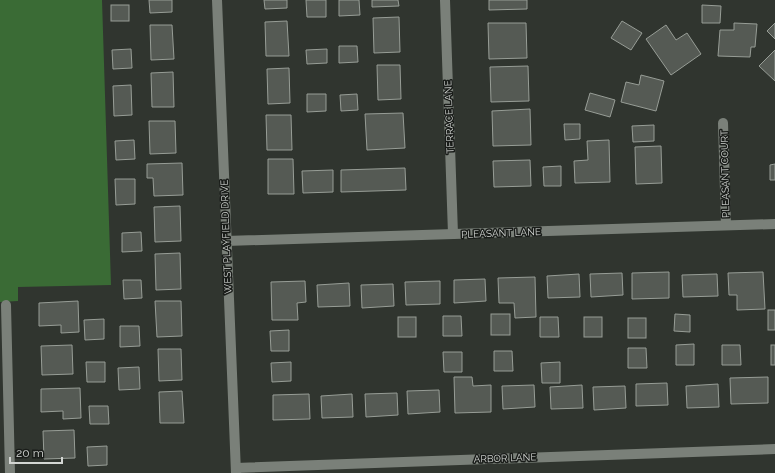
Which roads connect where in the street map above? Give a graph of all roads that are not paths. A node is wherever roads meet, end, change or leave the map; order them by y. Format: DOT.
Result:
graph roads {
  1 [pos="217,0"];
  2 [pos="446,0"];
  3 [pos="723,123"];
  4 [pos="775,224"];
  5 [pos="726,225"];
  6 [pos="453,234"];
  7 [pos="226,241"];
  8 [pos="6,305"];
  9 [pos="775,448"];
  10 [pos="236,470"];
  11 [pos="7,472"];
  1 -- 7 [label="street, WEST PLAYFIELD DRIVE"];
  2 -- 6 [label="street, TERRACE LANE"];
  3 -- 5 [label="street, PLEASANT COURT"];
  4 -- 5 [label="street, PLEASANT LANE"];
  5 -- 6 [label="street, PLEASANT LANE"];
  6 -- 7 [label="street, PLEASANT LANE"];
  7 -- 10 [label="street, WEST PLAYFIELD DRIVE"];
  8 -- 11 [label="street"];
  9 -- 10 [label="street, ARBOR LANE"];
}
